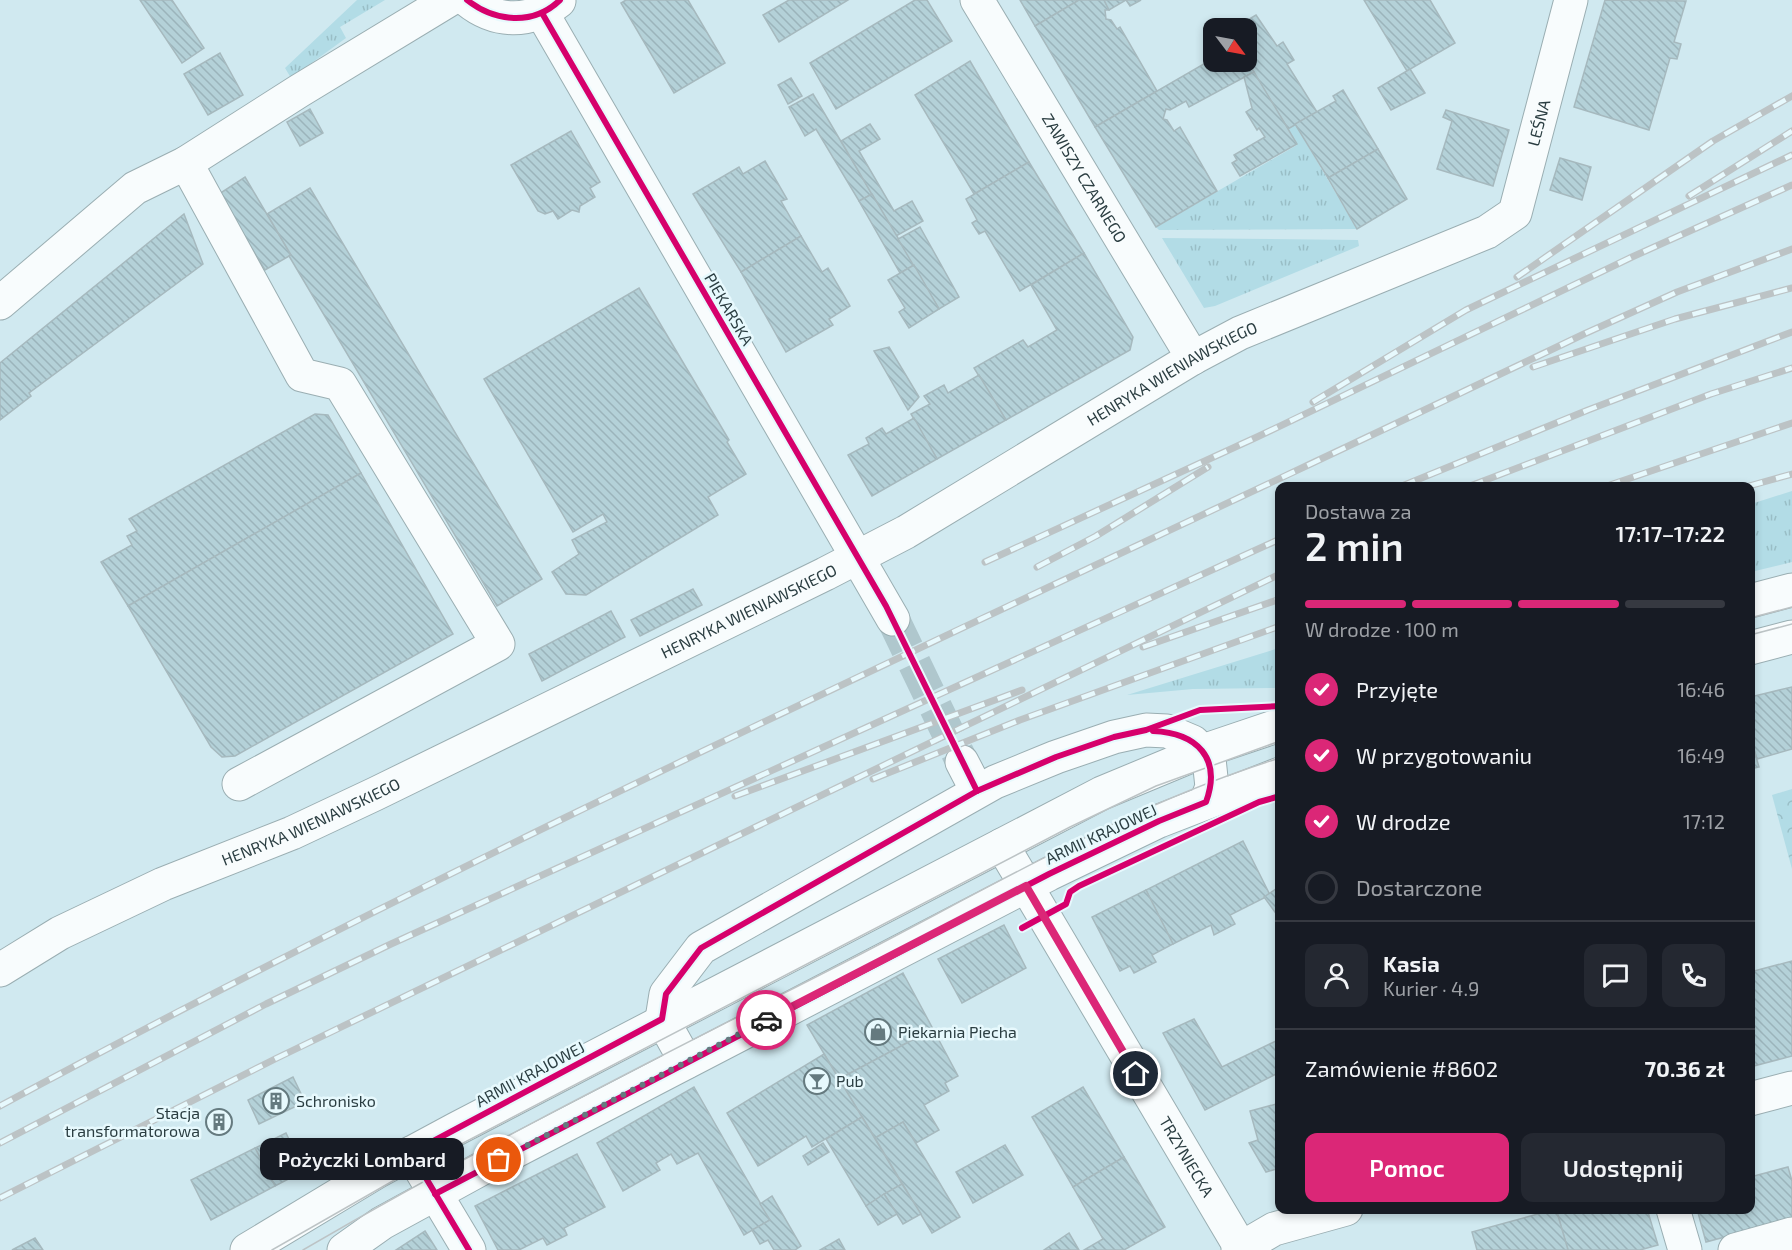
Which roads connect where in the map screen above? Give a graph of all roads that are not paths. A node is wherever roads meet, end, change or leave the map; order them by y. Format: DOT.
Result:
graph roads {
  1 [pos="449,0"];
  2 [pos="467,0"];
  3 [pos="977,0"];
  4 [pos="1571,0"];
  5 [pos="551,7"];
  6 [pos="186,164"];
  7 [pos="1487,232"];
  8 [pos="0,303"];
  9 [pos="1193,358"];
  10 [pos="858,557"];
  11 [pos="1792,590"];
  12 [pos="1755,600"];
  13 [pos="893,619"];
  14 [pos="1792,637"];
  15 [pos="1755,647"];
  16 [pos="1275,727"];
  17 [pos="1203,751"];
  18 [pos="962,762"];
  19 [pos="1275,776"];
  20 [pos="239,784"];
  21 [pos="977,791"];
  22 [pos="1206,802"];
  23 [pos="1002,845"];
  24 [pos="1026,886"];
  25 [pos="0,970"];
  26 [pos="662,1019"];
  27 [pos="686,1062"];
  28 [pos="1792,1088"];
  29 [pos="1755,1098"];
  30 [pos="411,1153"];
  31 [pos="435,1194"];
  32 [pos="1327,1214"];
  33 [pos="1674,1214"];
  34 [pos="1792,1234"];
  35 [pos="1240,1249"];
  36 [pos="247,1250"];
  37 [pos="344,1250"];
  38 [pos="469,1250"];
  39 [pos="1685,1250"];
  40 [pos="1735,1250"];
  1 -- 6 [label="street"];
  2 -- 5 [label="street"];
  3 -- 9 [label="street, ZAWISZY CZARNEGO"];
  4 -- 7 [label="street, LEŚNA"];
  5 -- 10 [label="street, PIEKARSKA"];
  6 -- 8 [label="street"];
  6 -- 20 [label="street"];
  7 -- 9 [label="street, HENRYKA WIENIAWSKIEGO"];
  9 -- 10 [label="street, HENRYKA WIENIAWSKIEGO"];
  10 -- 13 [label="street, PIEKARSKA"];
  10 -- 25 [label="street, HENRYKA WIENIAWSKIEGO"];
  11 -- 12 [label="street"];
  14 -- 15 [label="street"];
  16 -- 17 [label="street, ARMII KRAJOWEJ"];
  17 -- 21 [label="street"];
  17 -- 22 [label="street"];
  17 -- 23 [label="street, ARMII KRAJOWEJ"];
  18 -- 21 [label="street"];
  19 -- 22 [label="street, ARMII KRAJOWEJ"];
  21 -- 26 [label="street"];
  22 -- 24 [label="street, ARMII KRAJOWEJ"];
  23 -- 24 [label="street, TRZYNIECKA"];
  23 -- 26 [label="street, ARMII KRAJOWEJ"];
  24 -- 27 [label="street, ARMII KRAJOWEJ"];
  24 -- 35 [label="street, TRZYNIECKA"];
  26 -- 27 [label="street"];
  26 -- 30 [label="street, ARMII KRAJOWEJ"];
  27 -- 31 [label="street, ARMII KRAJOWEJ"];
  28 -- 29 [label="street"];
  30 -- 31 [label="street"];
  30 -- 36 [label="street, ARMII KRAJOWEJ"];
  31 -- 37 [label="street, ARMII KRAJOWEJ"];
  31 -- 38 [label="street"];
  32 -- 35 [label="street"];
  33 -- 39 [label="street"];
  34 -- 40 [label="street"];
}
